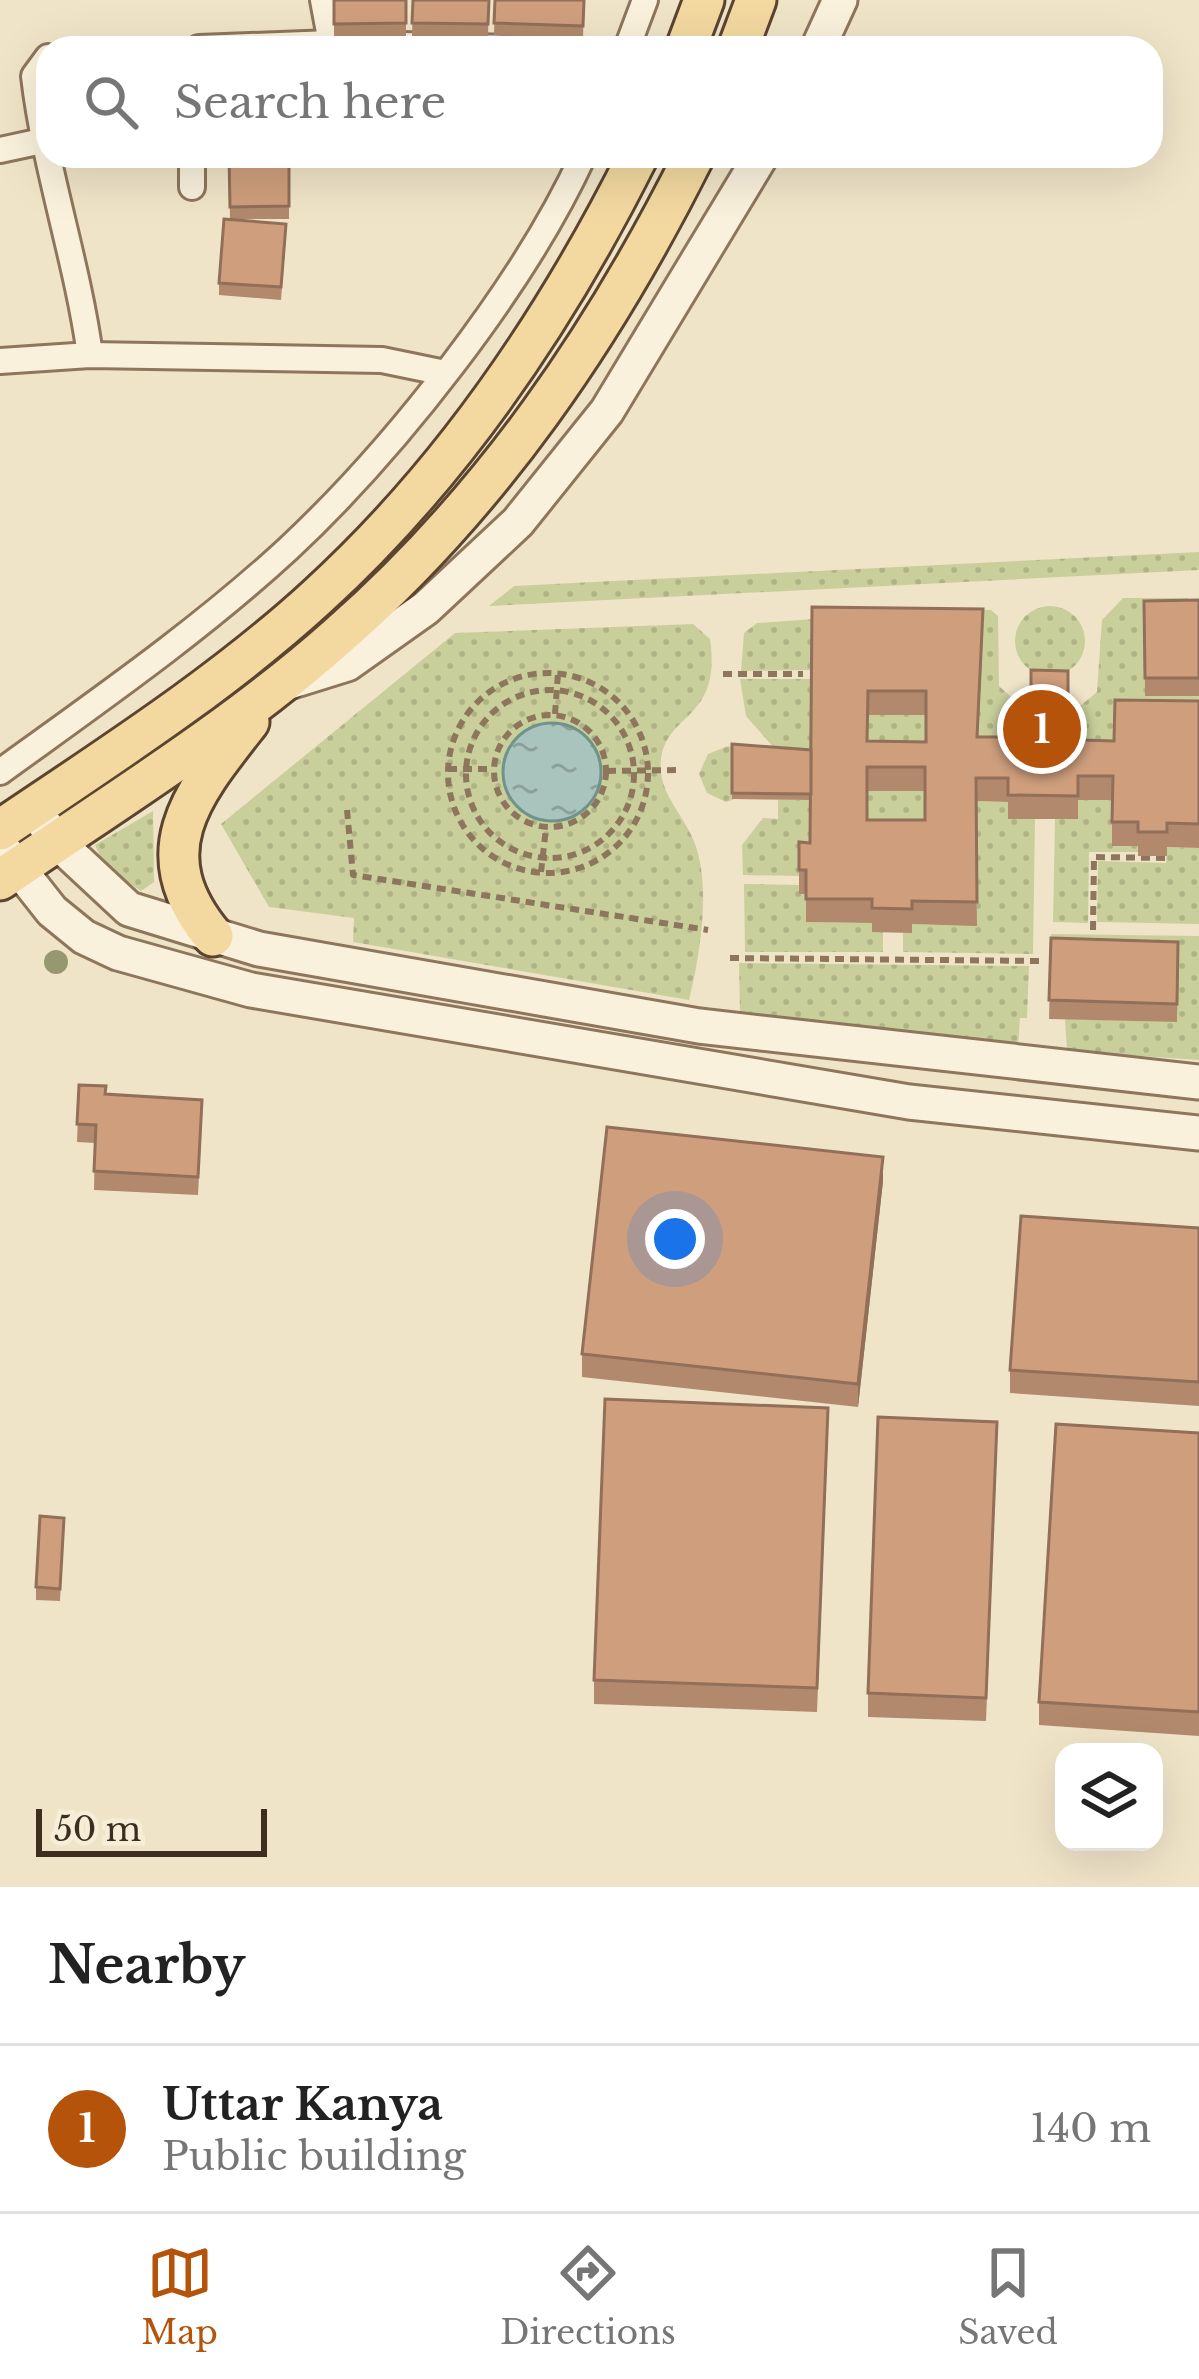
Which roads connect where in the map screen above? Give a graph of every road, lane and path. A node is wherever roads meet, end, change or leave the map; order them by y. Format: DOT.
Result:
graph roads {
  1 [pos="323,0"];
  2 [pos="645,0"];
  3 [pos="704,0"];
  4 [pos="756,0"];
  5 [pos="840,0"];
  6 [pos="330,36"];
  7 [pos="632,36"];
  8 [pos="690,36"];
  9 [pos="742,36"];
  10 [pos="824,36"];
  11 [pos="36,142"];
  12 [pos="0,150"];
  13 [pos="49,168"];
  14 [pos="192,168"];
  15 [pos="576,168"];
  16 [pos="631,168"];
  17 [pos="688,168"];
  18 [pos="754,168"];
  19 [pos="192,187"];
  20 [pos="90,355"];
  21 [pos="0,362"];
  22 [pos="445,373"];
  23 [pos="558,673"];
  24 [pos="723,674"];
  25 [pos="803,674"];
  26 [pos="278,685"];
  27 [pos="557,690"];
  28 [pos="555,715"];
  29 [pos="448,769"];
  30 [pos="466,769"];
  31 [pos="494,769"];
  32 [pos="678,770"];
  33 [pos="607,771"];
  34 [pos="634,771"];
  35 [pos="648,771"];
  36 [pos="0,772"];
  37 [pos="347,810"];
  38 [pos="546,827"];
  39 [pos="8,839"];
  40 [pos="56,841"];
  41 [pos="543,858"];
  42 [pos="1165,858"];
  43 [pos="542,872"];
  44 [pos="708,930"];
  45 [pos="1093,930"];
  46 [pos="213,936"];
  47 [pos="289,954"];
  48 [pos="730,958"];
  49 [pos="1040,961"];
  50 [pos="280,998"];
  51 [pos="706,1027"];
  52 [pos="700,1068"];
  53 [pos="1199,1082"];
  54 [pos="1199,1132"];
  1 -- 6 [label="street"];
  2 -- 7 [label="street"];
  3 -- 8 [label="main road"];
  4 -- 9 [label="main road"];
  5 -- 10 [label="street"];
  11 -- 12 [label="street"];
  13 -- 20 [label="street"];
  14 -- 19 [label="street"];
  15 -- 22 [label="street"];
  16 -- 39 [label="main road"];
  17 -- 26 [label="main road"];
  18 -- 26 [label="street"];
  20 -- 21 [label="street"];
  20 -- 22 [label="street"];
  22 -- 36 [label="street"];
  23 -- 27 [label="path"];
  23 -- 29 [label="path"];
  23 -- 35 [label="path"];
  24 -- 25 [label="path"];
  26 -- 40 [label="main road"];
  26 -- 46 [label="main road"];
  27 -- 28 [label="path"];
  27 -- 30 [label="path"];
  27 -- 34 [label="path"];
  28 -- 31 [label="path"];
  28 -- 33 [label="path"];
  29 -- 30 [label="path"];
  29 -- 43 [label="path"];
  30 -- 31 [label="path"];
  30 -- 41 [label="path"];
  31 -- 38 [label="path"];
  32 -- 35 [label="path"];
  33 -- 34 [label="path"];
  33 -- 38 [label="path"];
  34 -- 35 [label="path"];
  34 -- 41 [label="path"];
  35 -- 43 [label="path"];
  37 -- 44 [label="path"];
  38 -- 41 [label="path"];
  39 -- 40 [label="main road"];
  39 -- 50 [label="street"];
  40 -- 46 [label="street"];
  41 -- 43 [label="path"];
  42 -- 45 [label="path"];
  46 -- 47 [label="street"];
  47 -- 50 [label="street"];
  47 -- 51 [label="street"];
  48 -- 49 [label="path"];
  50 -- 52 [label="street"];
  51 -- 52 [label="street"];
  51 -- 53 [label="street"];
  52 -- 54 [label="street"];
}
